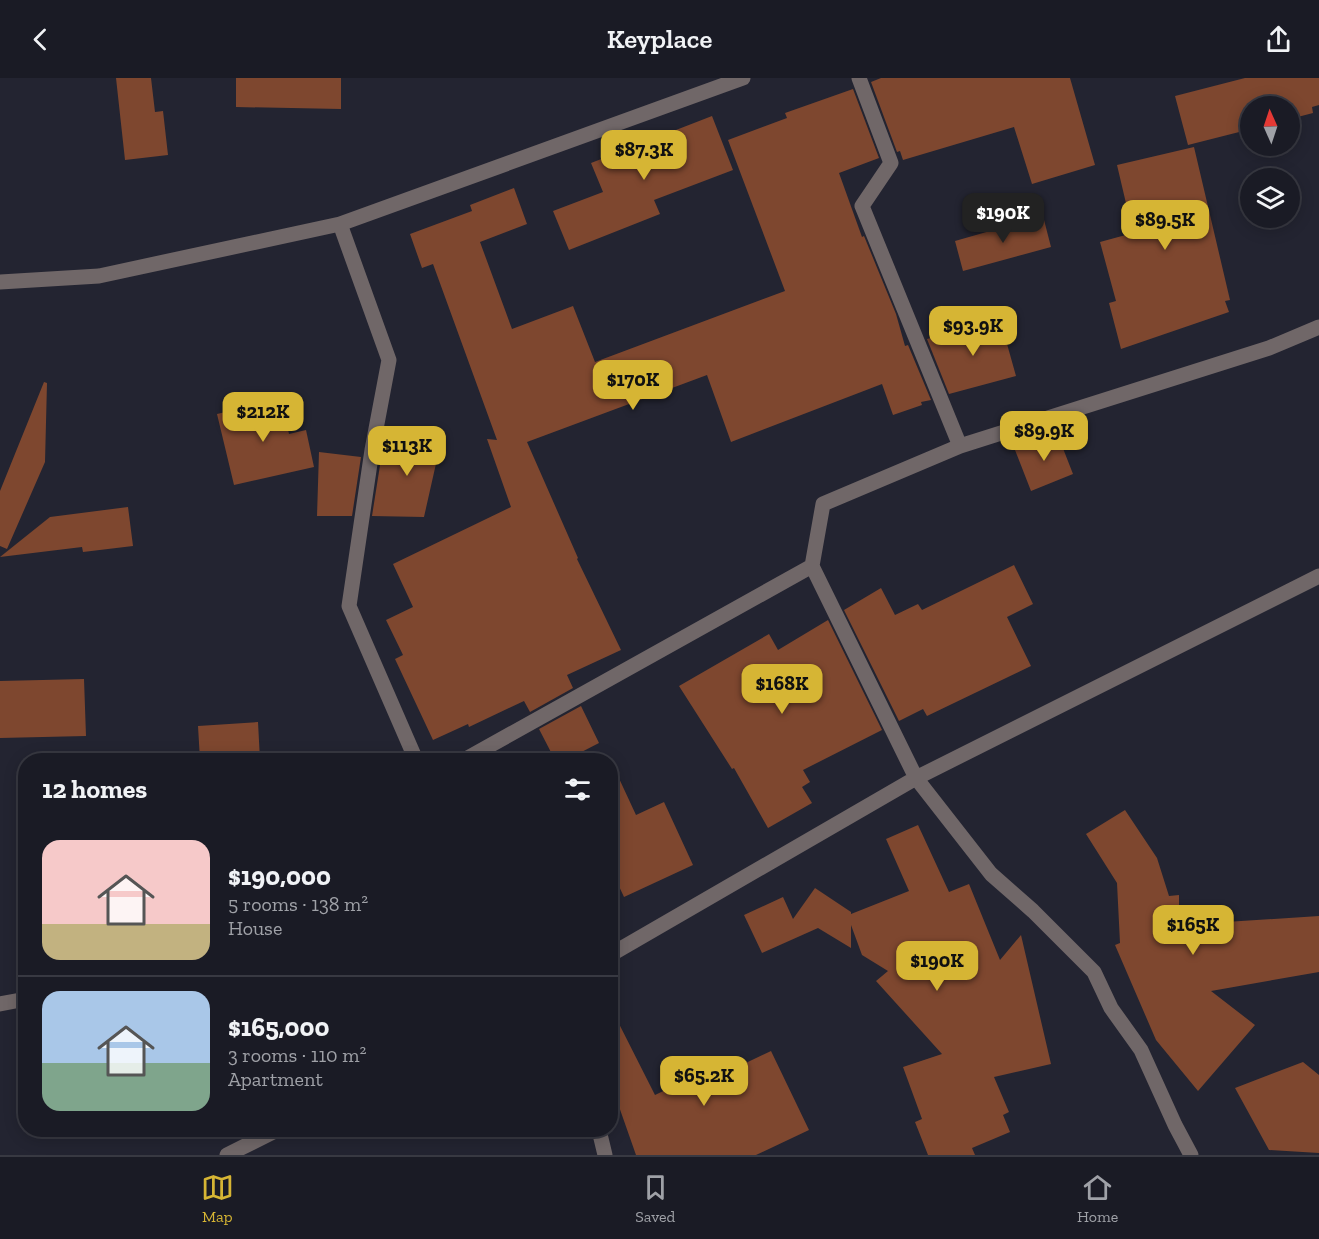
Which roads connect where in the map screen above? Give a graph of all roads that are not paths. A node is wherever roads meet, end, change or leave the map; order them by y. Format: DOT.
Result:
graph roads {
  1 [pos="743,78"];
  2 [pos="859,78"];
  3 [pos="340,224"];
  4 [pos="0,282"];
  5 [pos="1319,327"];
  6 [pos="960,446"];
  7 [pos="812,566"];
  8 [pos="1319,576"];
  9 [pos="413,753"];
  10 [pos="477,753"];
  11 [pos="916,778"];
  12 [pos="618,950"];
  13 [pos="18,1001"];
  14 [pos="0,1005"];
  15 [pos="264,1137"];
  16 [pos="601,1137"];
  17 [pos="227,1155"];
  18 [pos="605,1155"];
  19 [pos="1191,1155"];
  1 -- 3 [label="street"];
  2 -- 6 [label="street"];
  3 -- 4 [label="street"];
  3 -- 9 [label="street"];
  5 -- 6 [label="street"];
  6 -- 7 [label="street"];
  7 -- 10 [label="street"];
  7 -- 11 [label="street"];
  8 -- 11 [label="street"];
  11 -- 12 [label="street"];
  11 -- 19 [label="street"];
  13 -- 14 [label="street"];
  15 -- 17 [label="street"];
  16 -- 18 [label="street"];
}
